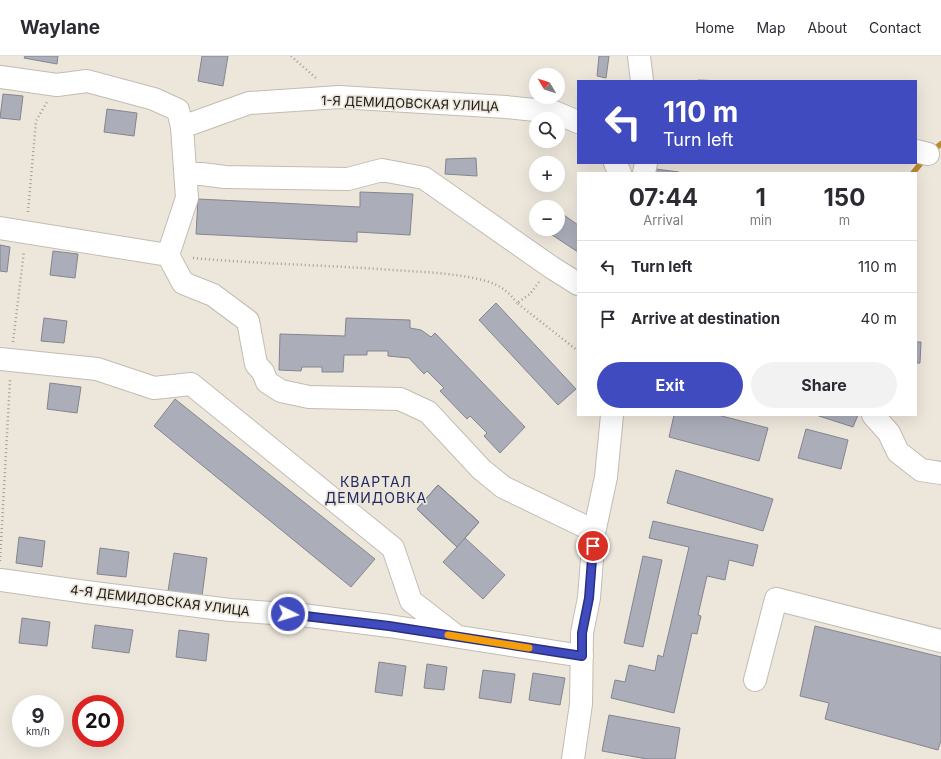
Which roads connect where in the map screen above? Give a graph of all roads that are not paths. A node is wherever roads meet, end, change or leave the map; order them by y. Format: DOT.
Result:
graph roads {
  1 [pos="639,56"];
  2 [pos="0,77"];
  3 [pos="642,80"];
  4 [pos="577,122"];
  5 [pos="182,127"];
  6 [pos="186,172"];
  7 [pos="0,228"];
  8 [pos="168,255"];
  9 [pos="577,283"];
  10 [pos="5,360"];
  11 [pos="612,416"];
  12 [pos="874,416"];
  13 [pos="941,473"];
  14 [pos="594,533"];
  15 [pos="0,580"];
  16 [pos="411,601"];
  17 [pos="389,626"];
  18 [pos="456,637"];
  19 [pos="941,641"];
  20 [pos="582,656"];
  21 [pos="755,680"];
  22 [pos="573,759"];
  1 -- 3 [label="street"];
  2 -- 5 [label="street"];
  4 -- 5 [label="street, 1-Я ДЕМИДОВСКАЯ УЛИЦА"];
  5 -- 6 [label="street"];
  6 -- 8 [label="street"];
  6 -- 9 [label="street"];
  7 -- 8 [label="street"];
  8 -- 14 [label="street"];
  10 -- 16 [label="street"];
  11 -- 14 [label="street"];
  12 -- 13 [label="street"];
  14 -- 20 [label="street"];
  15 -- 17 [label="street, 4-Я ДЕМИДОВСКАЯ УЛИЦА"];
  16 -- 17 [label="street"];
  16 -- 18 [label="street"];
  17 -- 18 [label="street, 4-Я ДЕМИДОВСКАЯ УЛИЦА"];
  18 -- 20 [label="street, 4-Я ДЕМИДОВСКАЯ УЛИЦА"];
  19 -- 21 [label="street"];
  20 -- 22 [label="street"];
}
